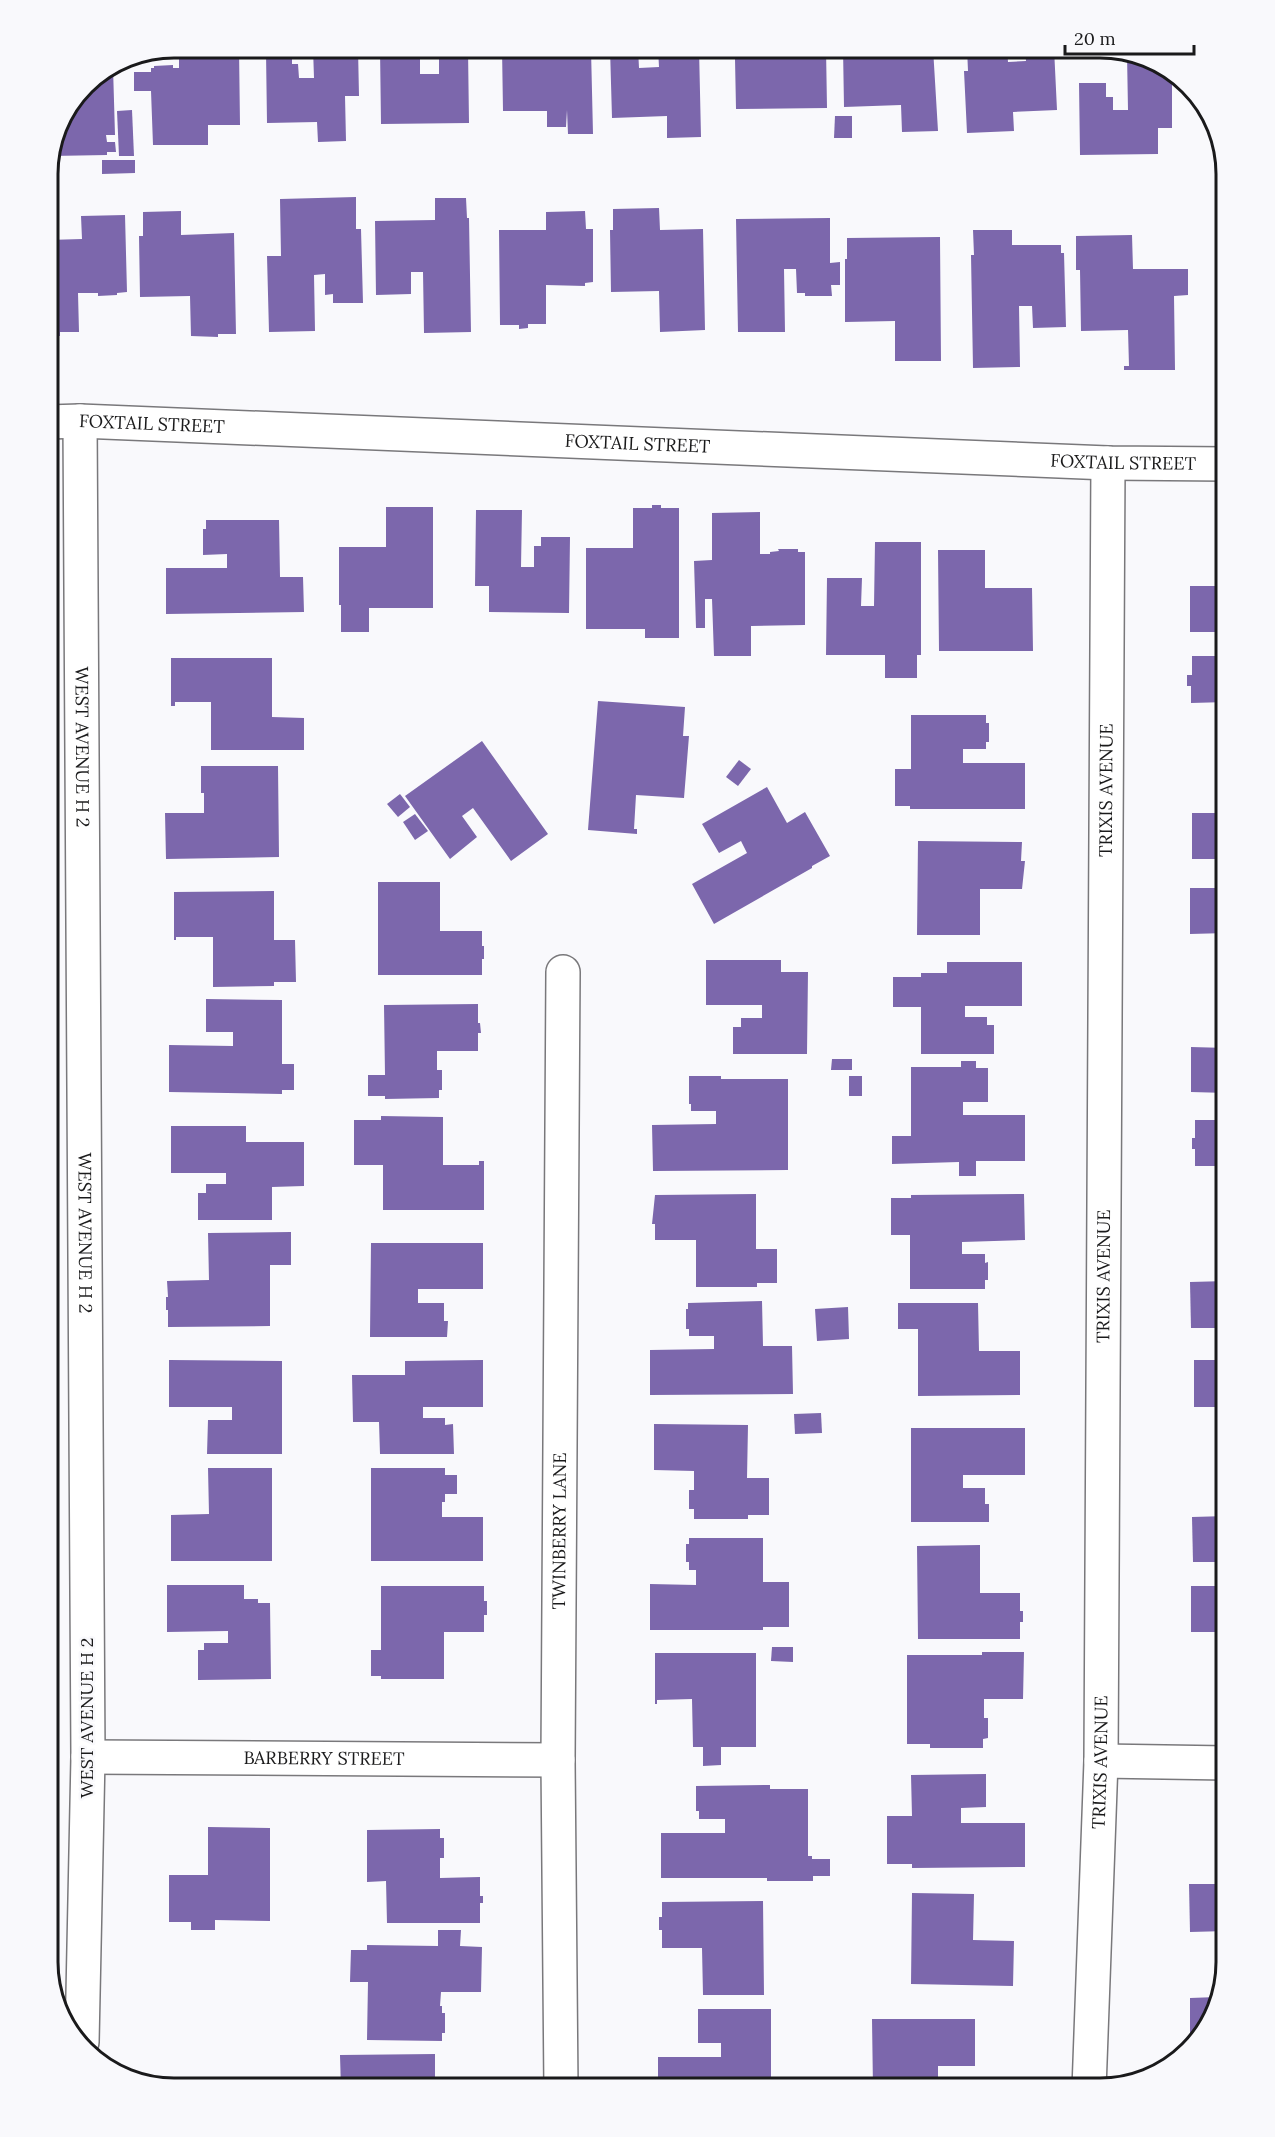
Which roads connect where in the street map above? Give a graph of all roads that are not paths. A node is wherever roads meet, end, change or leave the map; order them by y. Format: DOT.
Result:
graph roads {
  1 [pos="80,421"];
  2 [pos="59,422"];
  3 [pos="1108,462"];
  4 [pos="1216,464"];
  5 [pos="563,972"];
  6 [pos="88,1757"];
  7 [pos="558,1760"];
  8 [pos="1101,1761"];
  9 [pos="1216,1763"];
  10 [pos="82,2033"];
  11 [pos="561,2078"];
  12 [pos="1089,2078"];
  1 -- 2 [label="street, FOXTAIL STREET"];
  1 -- 3 [label="street, FOXTAIL STREET"];
  1 -- 6 [label="street, WEST AVENUE H 2"];
  3 -- 4 [label="street, FOXTAIL STREET"];
  3 -- 8 [label="street, TRIXIS AVENUE"];
  5 -- 7 [label="street, TWINBERRY LANE"];
  6 -- 7 [label="street, BARBERRY STREET"];
  6 -- 10 [label="street, WEST AVENUE H 2"];
  7 -- 11 [label="street, TWINBERRY LANE"];
  8 -- 9 [label="street"];
  8 -- 12 [label="street, TRIXIS AVENUE"];
}
